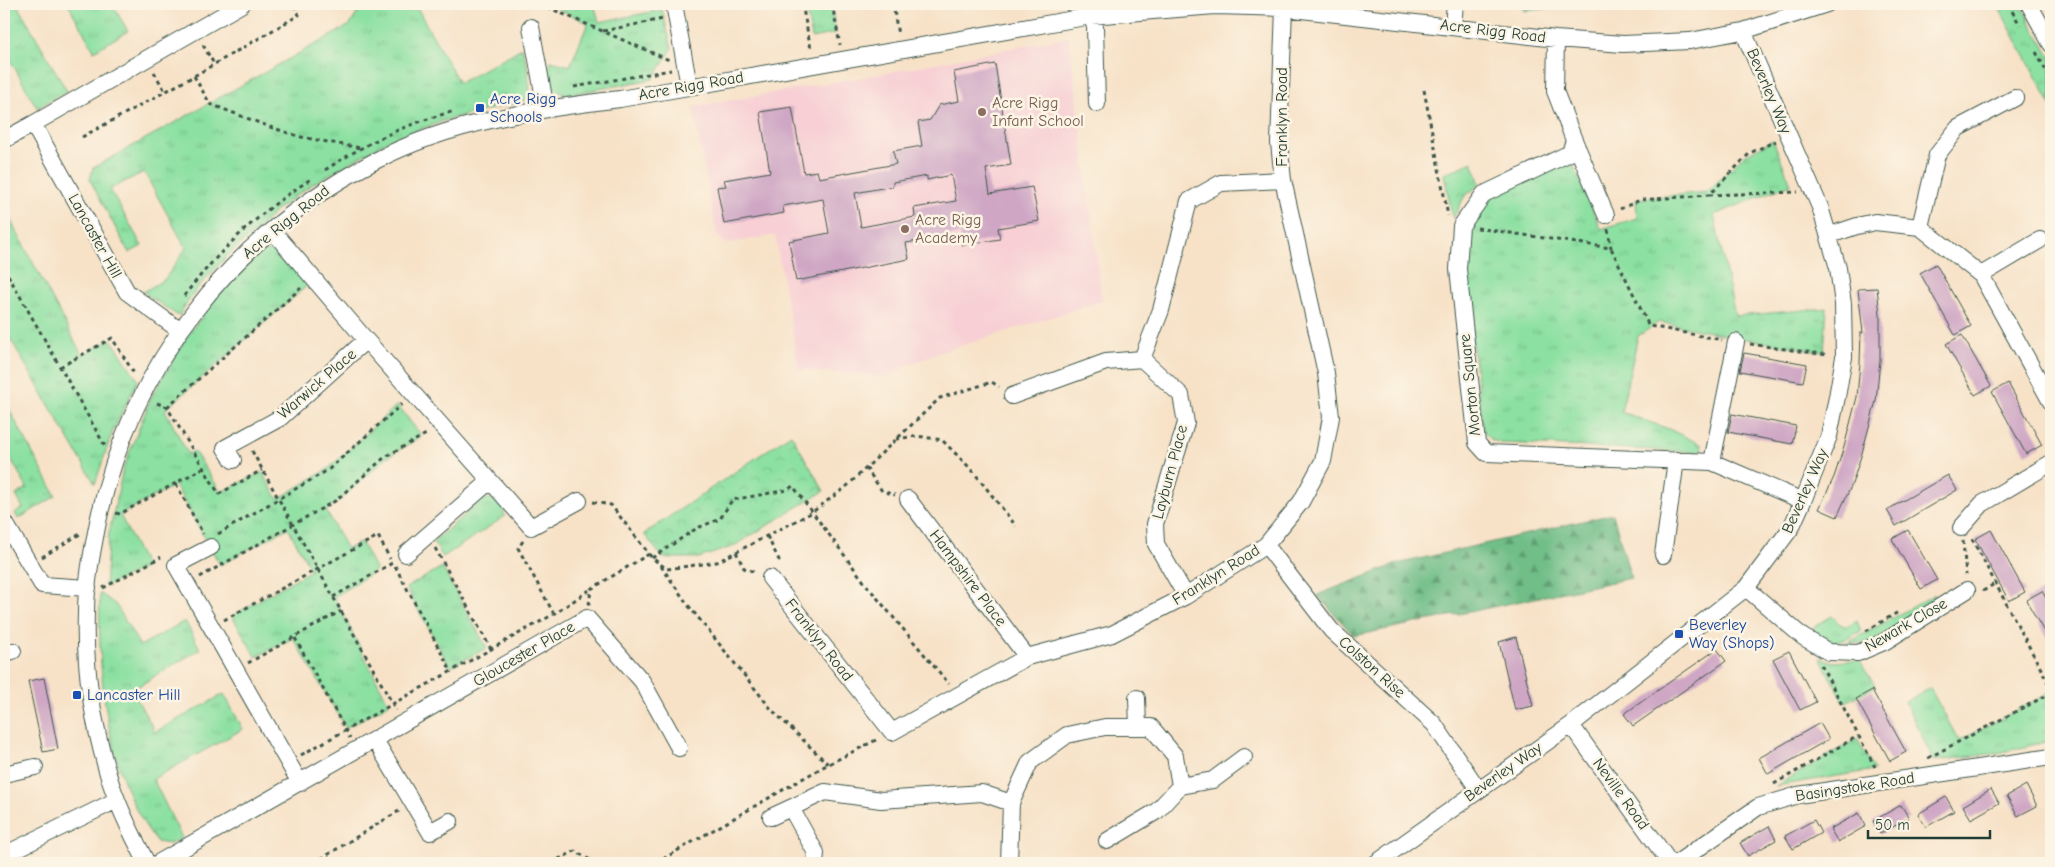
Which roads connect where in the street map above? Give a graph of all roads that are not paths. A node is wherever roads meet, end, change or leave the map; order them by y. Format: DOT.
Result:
graph roads {
  1 [pos="242,4"];
  2 [pos="1455,4"];
  3 [pos="1827,4"];
  4 [pos="2029,4"];
  5 [pos="1284,8"];
  6 [pos="675,10"];
  7 [pos="1090,10"];
  8 [pos="1453,26"];
  9 [pos="531,27"];
  10 [pos="1744,31"];
  11 [pos="1556,39"];
  12 [pos="2051,44"];
  13 [pos="689,86"];
  14 [pos="2015,98"];
  15 [pos="1097,104"];
  16 [pos="546,109"];
  17 [pos="33,124"];
  18 [pos="4,140"];
  19 [pos="1574,140"];
  20 [pos="1283,180"];
  21 [pos="1606,215"];
  22 [pos="1920,227"];
  23 [pos="272,230"];
  24 [pos="1830,234"];
  25 [pos="2040,240"];
  26 [pos="1981,275"];
  27 [pos="179,330"];
  28 [pos="366,340"];
  29 [pos="1736,342"];
  30 [pos="1142,359"];
  31 [pos="2049,393"];
  32 [pos="1012,396"];
  33 [pos="233,460"];
  34 [pos="1676,460"];
  35 [pos="1712,462"];
  36 [pos="2051,463"];
  37 [pos="490,481"];
  38 [pos="908,499"];
  39 [pos="579,501"];
  40 [pos="1803,501"];
  41 [pos="4,521"];
  42 [pos="1961,528"];
  43 [pos="207,541"];
  44 [pos="1266,545"];
  45 [pos="1663,555"];
  46 [pos="399,558"];
  47 [pos="770,578"];
  48 [pos="88,588"];
  49 [pos="1746,588"];
  50 [pos="1967,590"];
  51 [pos="1186,596"];
  52 [pos="1027,657"];
  53 [pos="1137,698"];
  54 [pos="1571,725"];
  55 [pos="1138,727"];
  56 [pos="375,740"];
  57 [pos="679,748"];
  58 [pos="1244,757"];
  59 [pos="2051,757"];
  60 [pos="35,767"];
  61 [pos="4,774"];
  62 [pos="300,783"];
  63 [pos="1180,786"];
  64 [pos="1478,789"];
  65 [pos="117,800"];
  66 [pos="1011,802"];
  67 [pos="790,808"];
  68 [pos="772,817"];
  69 [pos="450,821"];
  70 [pos="1107,841"];
  71 [pos="4,855"];
  72 [pos="147,863"];
  73 [pos="158,863"];
  74 [pos="815,863"];
  75 [pos="1009,863"];
  76 [pos="1376,863"];
  77 [pos="1670,863"];
  78 [pos="1677,863"];
  1 -- 17 [label="street"];
  2 -- 8 [label="street"];
  3 -- 10 [label="street, Acre Rigg Road"];
  4 -- 12 [label="street"];
  5 -- 7 [label="street, Acre Rigg Road"];
  5 -- 8 [label="street, Acre Rigg Road"];
  5 -- 20 [label="street, Franklyn Road"];
  6 -- 13 [label="street"];
  7 -- 13 [label="street, Acre Rigg Road"];
  7 -- 15 [label="street"];
  8 -- 11 [label="street, Acre Rigg Road"];
  9 -- 16 [label="street"];
  10 -- 11 [label="street, Acre Rigg Road"];
  10 -- 24 [label="street, Beverley Way"];
  11 -- 19 [label="street"];
  13 -- 16 [label="street, Acre Rigg Road"];
  14 -- 22 [label="street"];
  16 -- 23 [label="street, Acre Rigg Road"];
  17 -- 18 [label="street"];
  17 -- 27 [label="street, Lancaster Hill"];
  19 -- 21 [label="street"];
  19 -- 34 [label="street, Morton Square"];
  20 -- 30 [label="street"];
  20 -- 44 [label="street, Franklyn Road"];
  22 -- 24 [label="street"];
  22 -- 26 [label="street"];
  23 -- 27 [label="street, Acre Rigg Road"];
  23 -- 28 [label="street, Warwick Place"];
  24 -- 40 [label="street, Beverley Way"];
  25 -- 26 [label="street"];
  26 -- 31 [label="street"];
  27 -- 48 [label="street, Acre Rigg Road"];
  28 -- 33 [label="street, Warwick Place"];
  28 -- 37 [label="street, Warwick Place"];
  29 -- 35 [label="street"];
  30 -- 32 [label="street"];
  30 -- 51 [label="street, Layburn Place"];
  34 -- 35 [label="street, Morton Square"];
  34 -- 45 [label="street"];
  35 -- 40 [label="street, Morton Square"];
  36 -- 42 [label="street"];
  37 -- 39 [label="street, Warwick Place"];
  37 -- 46 [label="street"];
  38 -- 52 [label="street, Hampshire Place"];
  40 -- 49 [label="street, Beverley Way"];
  41 -- 48 [label="street"];
  43 -- 62 [label="street"];
  44 -- 51 [label="street, Franklyn Road"];
  44 -- 64 [label="street, Colston Rise"];
  47 -- 52 [label="street, Franklyn Road"];
  48 -- 65 [label="street, Acre Rigg Road"];
  49 -- 50 [label="street, Newark Close"];
  49 -- 54 [label="street, Beverley Way"];
  51 -- 52 [label="street, Franklyn Road"];
  53 -- 55 [label="street"];
  54 -- 64 [label="street, Beverley Way"];
  54 -- 77 [label="street, Neville Road"];
  55 -- 63 [label="street"];
  55 -- 66 [label="street"];
  56 -- 57 [label="street, Gloucester Place"];
  56 -- 62 [label="street, Gloucester Place"];
  56 -- 69 [label="street"];
  58 -- 63 [label="street"];
  59 -- 78 [label="street, Basingstoke Road"];
  60 -- 61 [label="street"];
  62 -- 73 [label="street, Gloucester Place"];
  63 -- 70 [label="street"];
  64 -- 76 [label="street, Beverley Way"];
  65 -- 71 [label="street"];
  65 -- 72 [label="street, Acre Rigg Road"];
  66 -- 67 [label="street"];
  66 -- 75 [label="street"];
  67 -- 68 [label="street"];
  67 -- 74 [label="street"];
}
